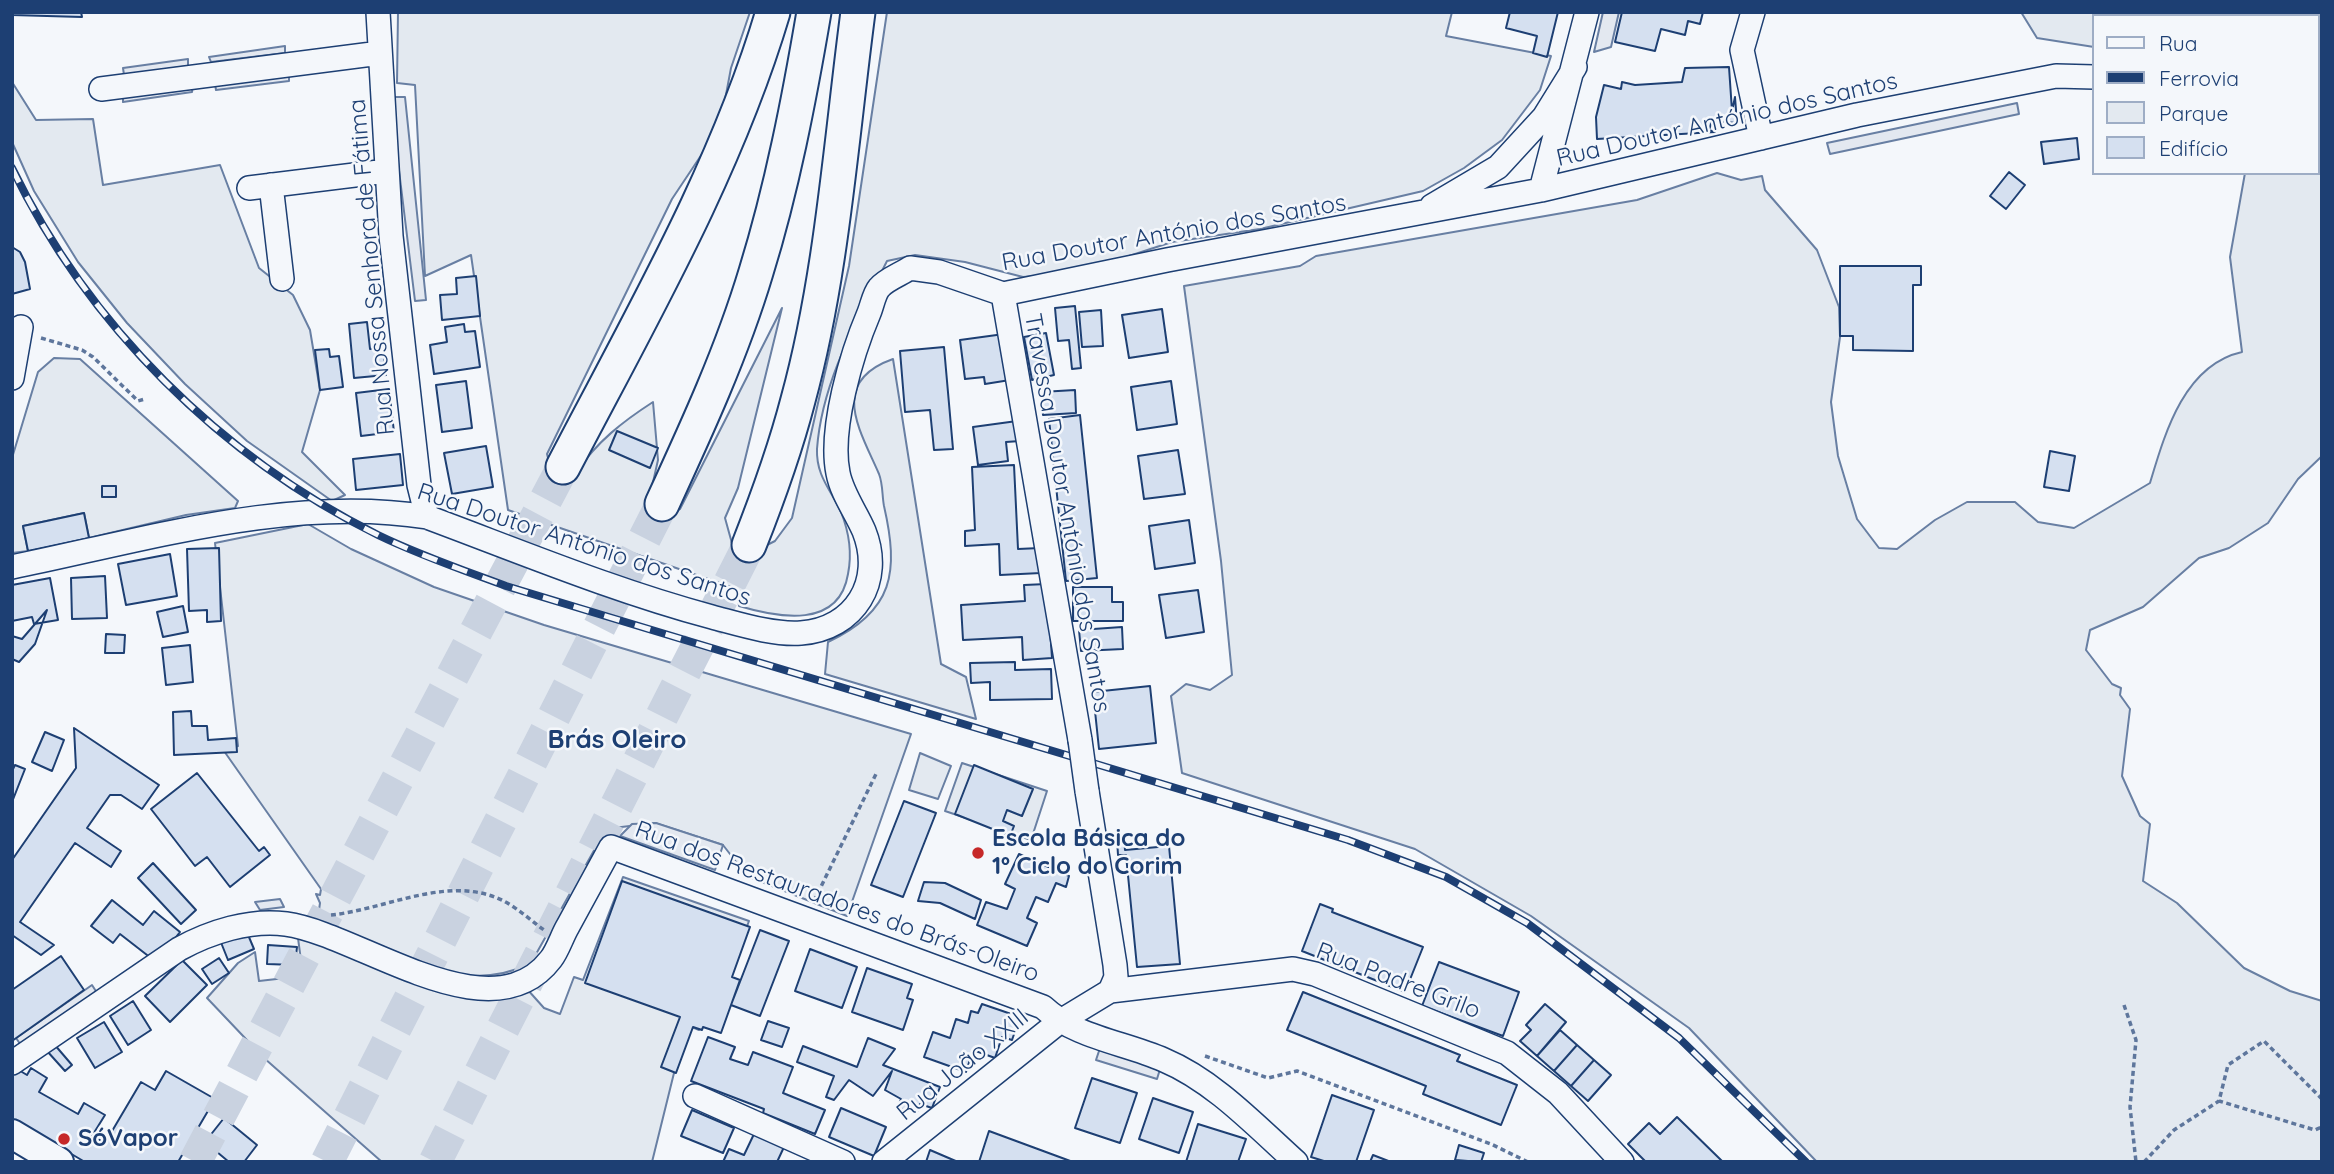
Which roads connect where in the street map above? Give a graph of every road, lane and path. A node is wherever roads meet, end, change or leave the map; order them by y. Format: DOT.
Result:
graph roads {
  1 [pos="378,12"];
  2 [pos="773,12"];
  3 [pos="814,12"];
  4 [pos="859,12"];
  5 [pos="1587,12"];
  6 [pos="1753,12"];
  7 [pos="380,53"];
  8 [pos="1575,67"];
  9 [pos="2092,77"];
  10 [pos="101,89"];
  11 [pos="1761,138"];
  12 [pos="387,171"];
  13 [pos="1541,190"];
  14 [pos="1417,215"];
  15 [pos="282,279"];
  16 [pos="1003,295"];
  17 [pos="20,327"];
  18 [pos="12,377"];
  19 [pos="145,399"];
  20 [pos="563,467"];
  21 [pos="662,504"];
  22 [pos="427,517"];
  23 [pos="749,545"];
  24 [pos="12,567"];
  25 [pos="877,772"];
  26 [pos="804,918"];
  27 [pos="321,924"];
  28 [pos="560,942"];
  29 [pos="1110,991"];
  30 [pos="2124,1005"];
  31 [pos="1059,1022"];
  32 [pos="1198,1054"];
  33 [pos="12,1063"];
  34 [pos="695,1096"];
  35 [pos="2322,1099"];
  36 [pos="2219,1101"];
  37 [pos="2322,1127"];
  38 [pos="12,1134"];
  39 [pos="50,1159"];
  40 [pos="843,1162"];
  41 [pos="884,1162"];
  42 [pos="1296,1162"];
  43 [pos="1528,1162"];
  44 [pos="1622,1162"];
  45 [pos="2136,1162"];
  46 [pos="2144,1162"];
  1 -- 7 [label="street, Rua Nossa Senhora de Fátima"];
  2 -- 20 [label="highway"];
  3 -- 21 [label="highway"];
  4 -- 23 [label="highway"];
  5 -- 8 [label="street"];
  6 -- 11 [label="street"];
  7 -- 10 [label="street"];
  7 -- 12 [label="street, Rua Nossa Senhora de Fátima"];
  8 -- 13 [label="street"];
  8 -- 14 [label="street"];
  9 -- 11 [label="street, Rua Doutor António dos Santos"];
  11 -- 13 [label="street, Rua Doutor António dos Santos"];
  12 -- 15 [label="street"];
  12 -- 22 [label="street, Rua Nossa Senhora de Fátima"];
  13 -- 14 [label="street, Rua Doutor António dos Santos"];
  14 -- 16 [label="street, Rua Doutor António dos Santos"];
  16 -- 22 [label="street, Rua Doutor António dos Santos"];
  16 -- 29 [label="street, Travessa Doutor António dos Santos, bridge"];
  17 -- 18 [label="street"];
  17 -- 19 [label="path"];
  22 -- 24 [label="street, Rua Doutor António dos Santos"];
  25 -- 26 [label="path"];
  26 -- 28 [label="street, Rua dos Restauradores do Brás-Oleiro"];
  26 -- 31 [label="street, Rua dos Restauradores do Brás-Oleiro"];
  27 -- 28 [label="path"];
  27 -- 28 [label="street, Rua dos Restauradores do Brás-Oleiro"];
  27 -- 33 [label="street"];
  29 -- 31 [label="street, Rua João XXIII"];
  29 -- 44 [label="street, Rua Padre Grilo"];
  30 -- 45 [label="path"];
  31 -- 41 [label="street, Rua João XXIII"];
  31 -- 42 [label="street, Rua dos Restauradores do Brás-Oleiro"];
  32 -- 43 [label="path"];
  34 -- 40 [label="street"];
  35 -- 36 [label="path"];
  36 -- 37 [label="path"];
  36 -- 46 [label="path"];
  38 -- 39 [label="main road"];
}
